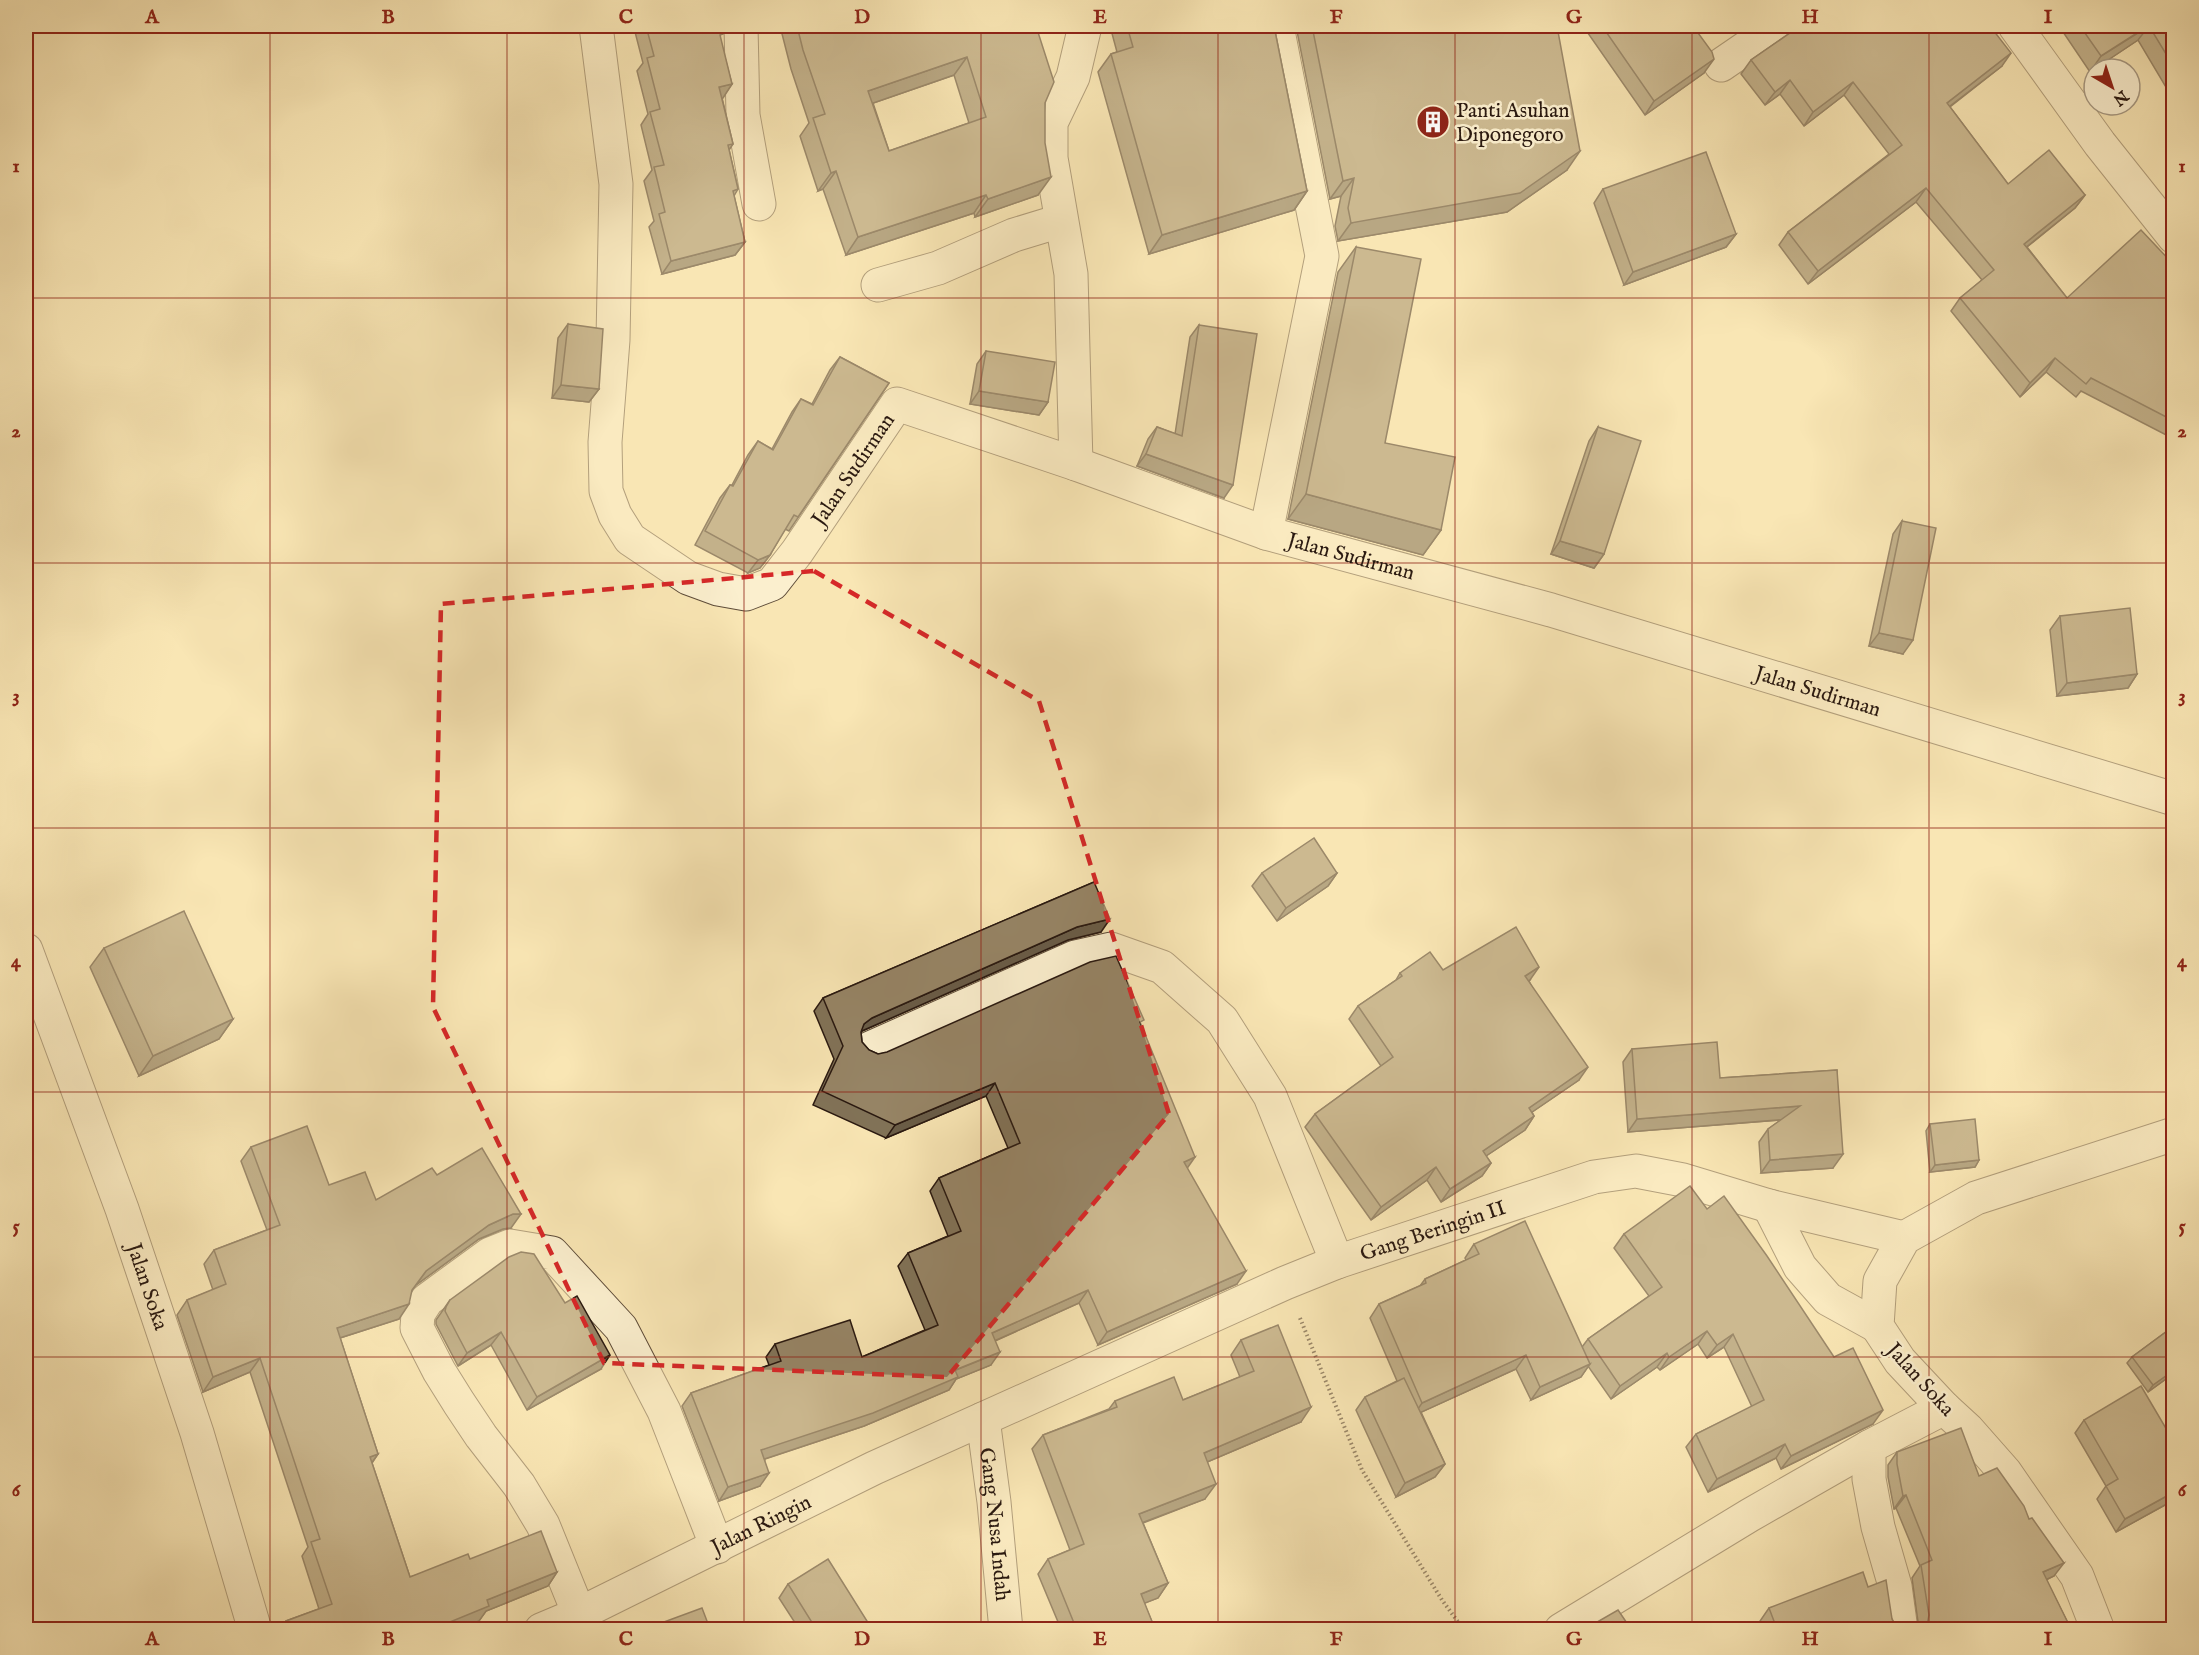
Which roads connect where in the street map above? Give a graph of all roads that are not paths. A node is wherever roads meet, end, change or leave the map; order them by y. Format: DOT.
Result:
graph roads {
  1 [pos="596,26"];
  2 [pos="741,26"];
  3 [pos="1085,26"];
  4 [pos="1277,26"];
  5 [pos="1778,26"];
  6 [pos="2015,26"];
  7 [pos="1721,65"];
  8 [pos="759,204"];
  9 [pos="1060,221"];
  10 [pos="2174,237"];
  11 [pos="878,285"];
  12 [pos="1076,464"];
  13 [pos="1266,533"];
  14 [pos="2174,799"];
  15 [pos="26,950"];
  16 [pos="870,1048"];
  17 [pos="2174,1134"];
  18 [pos="1769,1206"];
  19 [pos="1904,1238"];
  20 [pos="1337,1262"];
  21 [pos="1877,1326"];
  22 [pos="1944,1408"];
  23 [pos="982,1419"];
  24 [pos="1869,1447"];
  25 [pos="717,1547"];
  26 [pos="579,1614"];
  27 [pos="255,1629"];
  28 [pos="541,1629"];
  29 [pos="1006,1629"];
  30 [pos="1562,1629"];
  31 [pos="1901,1629"];
  32 [pos="2098,1629"];
  1 -- 12 [label="street, Jalan Sudirman"];
  2 -- 8 [label="street"];
  3 -- 9 [label="street"];
  4 -- 13 [label="street"];
  5 -- 7 [label="street"];
  6 -- 10 [label="street"];
  9 -- 11 [label="street"];
  9 -- 12 [label="street"];
  12 -- 13 [label="street, Jalan Sudirman"];
  13 -- 14 [label="street, Jalan Sudirman"];
  15 -- 27 [label="street, Jalan Soka"];
  16 -- 20 [label="street"];
  17 -- 19 [label="street"];
  18 -- 19 [label="street, Gang Beringin II"];
  18 -- 20 [label="street, Gang Beringin II"];
  18 -- 21 [label="street"];
  19 -- 21 [label="street, Jalan Soka"];
  20 -- 23 [label="street, Gang Beringin II"];
  21 -- 22 [label="street, Jalan Soka"];
  22 -- 24 [label="street"];
  22 -- 32 [label="street, Jalan Soka"];
  23 -- 25 [label="street, Jalan Ringin"];
  23 -- 29 [label="street, Gang Nusa Indah"];
  24 -- 30 [label="street"];
  24 -- 31 [label="street"];
  25 -- 26 [label="street, Jalan Ringin"];
  25 -- 26 [label="street"];
  26 -- 28 [label="street, Jalan Ringin"];
}
